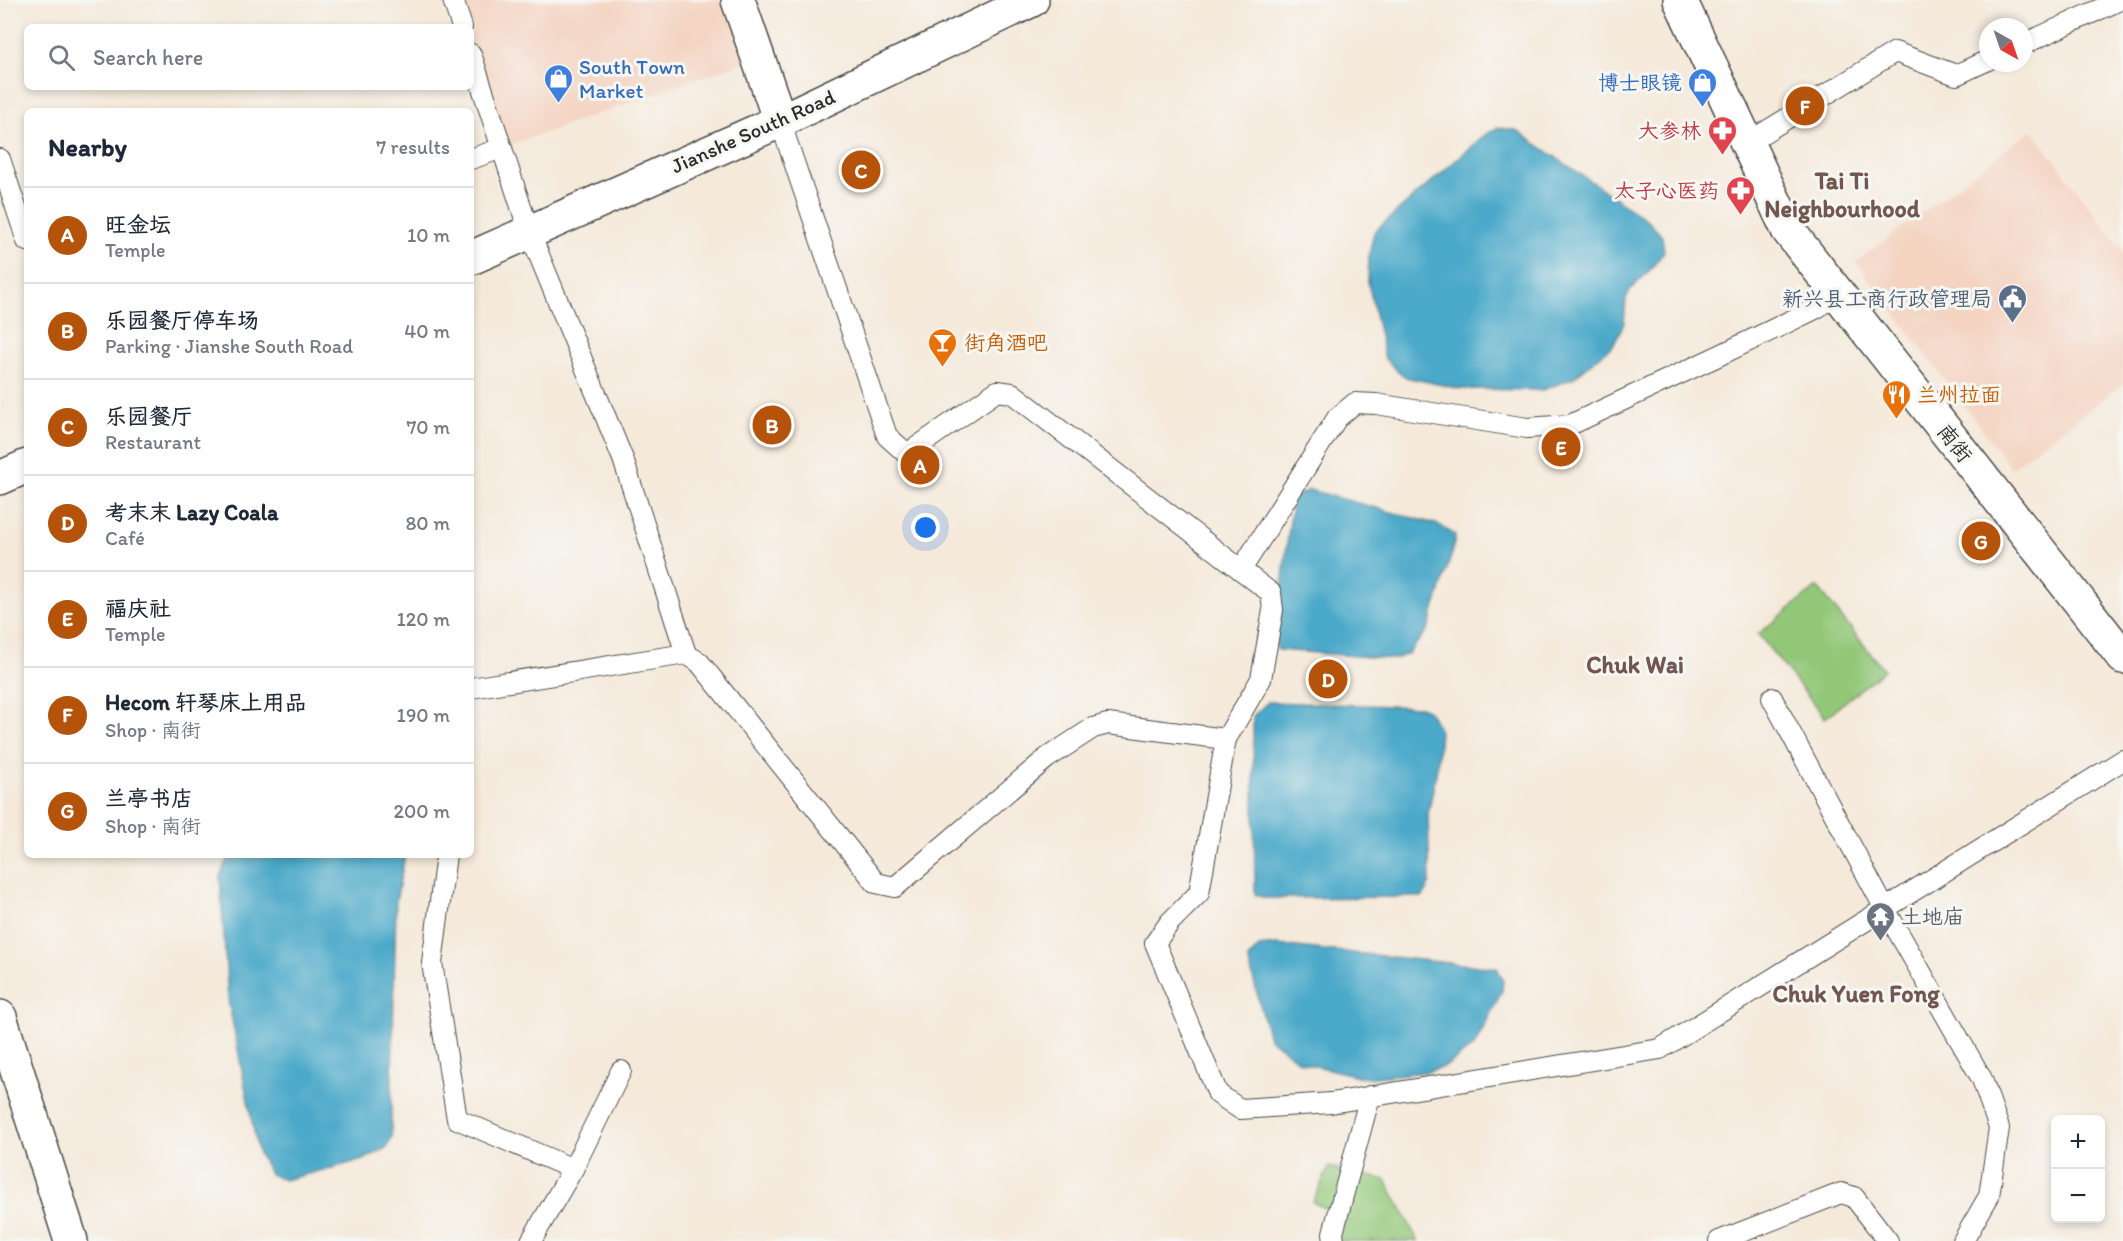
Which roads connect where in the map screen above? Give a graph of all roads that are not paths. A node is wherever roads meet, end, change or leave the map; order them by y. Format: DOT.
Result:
graph roads {
  1 [pos="453,0"];
  2 [pos="738,0"];
  3 [pos="1032,0"];
  4 [pos="1680,0"];
  5 [pos="2120,0"];
  6 [pos="461,24"];
  7 [pos="2033,40"];
  8 [pos="474,63"];
  9 [pos="1979,64"];
  10 [pos="780,121"];
  11 [pos="1747,143"];
  12 [pos="502,148"];
  13 [pos="474,158"];
  14 [pos="0,159"];
  15 [pos="529,231"];
  16 [pos="24,232"];
  17 [pos="474,257"];
  18 [pos="1837,293"];
  19 [pos="24,467"];
  20 [pos="0,478"];
  21 [pos="1241,570"];
  22 [pos="686,654"];
  23 [pos="2123,657"];
  24 [pos="474,688"];
  25 [pos="1772,698"];
  26 [pos="1226,739"];
  27 [pos="2123,760"];
  28 [pos="446,858"];
  29 [pos="1885,909"];
  30 [pos="1,1022"];
  31 [pos="621,1071"];
  32 [pos="1370,1096"];
  33 [pos="573,1169"];
  34 [pos="71,1241"];
  35 [pos="531,1241"];
  36 [pos="1334,1241"];
  37 [pos="1719,1241"];
  38 [pos="1888,1241"];
  39 [pos="1963,1241"];
  1 -- 6 [label="lane"];
  2 -- 10 [label="street"];
  3 -- 10 [label="street, Jianshe South Road"];
  4 -- 11 [label="street, 南街"];
  5 -- 7 [label="lane"];
  8 -- 12 [label="lane"];
  9 -- 11 [label="lane"];
  10 -- 15 [label="street, Jianshe South Road"];
  10 -- 21 [label="lane"];
  11 -- 18 [label="street, 南街"];
  12 -- 13 [label="lane"];
  12 -- 15 [label="lane"];
  14 -- 16 [label="lane"];
  15 -- 17 [label="street, Jianshe South Road"];
  15 -- 22 [label="lane"];
  18 -- 21 [label="lane"];
  18 -- 23 [label="street, 南街"];
  19 -- 20 [label="street"];
  21 -- 26 [label="lane"];
  22 -- 24 [label="lane"];
  22 -- 26 [label="lane"];
  25 -- 29 [label="lane"];
  26 -- 32 [label="lane"];
  27 -- 29 [label="lane"];
  28 -- 33 [label="lane"];
  29 -- 32 [label="lane"];
  29 -- 39 [label="lane"];
  30 -- 34 [label="street"];
  31 -- 33 [label="lane"];
  32 -- 36 [label="lane"];
  33 -- 35 [label="lane"];
  37 -- 38 [label="lane"];
}
